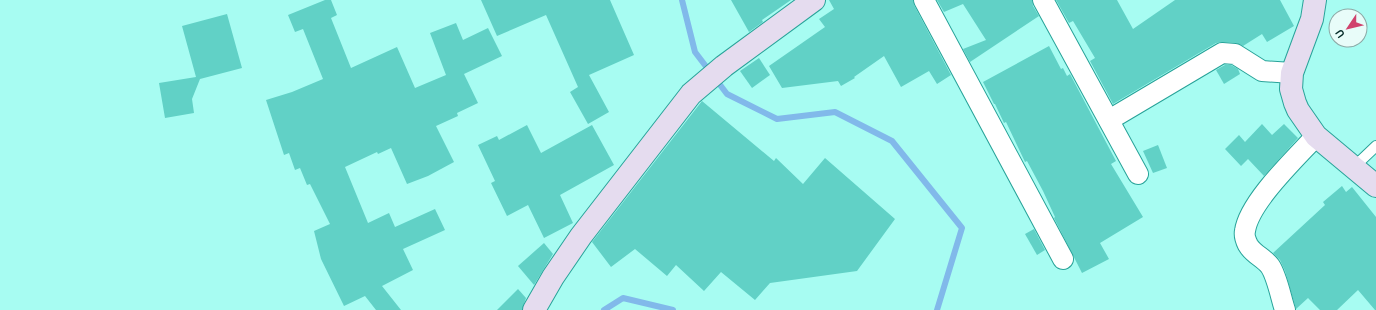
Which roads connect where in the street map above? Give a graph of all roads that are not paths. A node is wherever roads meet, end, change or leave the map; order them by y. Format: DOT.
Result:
graph roads {
  1 [pos="814,0"];
  2 [pos="924,0"];
  3 [pos="1042,0"];
  4 [pos="1315,0"];
  5 [pos="1292,80"];
  6 [pos="1108,120"];
  7 [pos="1316,136"];
  8 [pos="1376,146"];
  9 [pos="1354,167"];
  10 [pos="1138,174"];
  11 [pos="1376,186"];
  12 [pos="1064,259"];
  13 [pos="534,310"];
  14 [pos="1285,310"];
  1 -- 13 [label="street"];
  2 -- 12 [label="street"];
  3 -- 6 [label="street"];
  4 -- 5 [label="street"];
  5 -- 6 [label="street"];
  5 -- 7 [label="street"];
  6 -- 10 [label="street"];
  7 -- 9 [label="street"];
  7 -- 14 [label="street"];
  8 -- 9 [label="lane"];
  9 -- 11 [label="street"];
}
